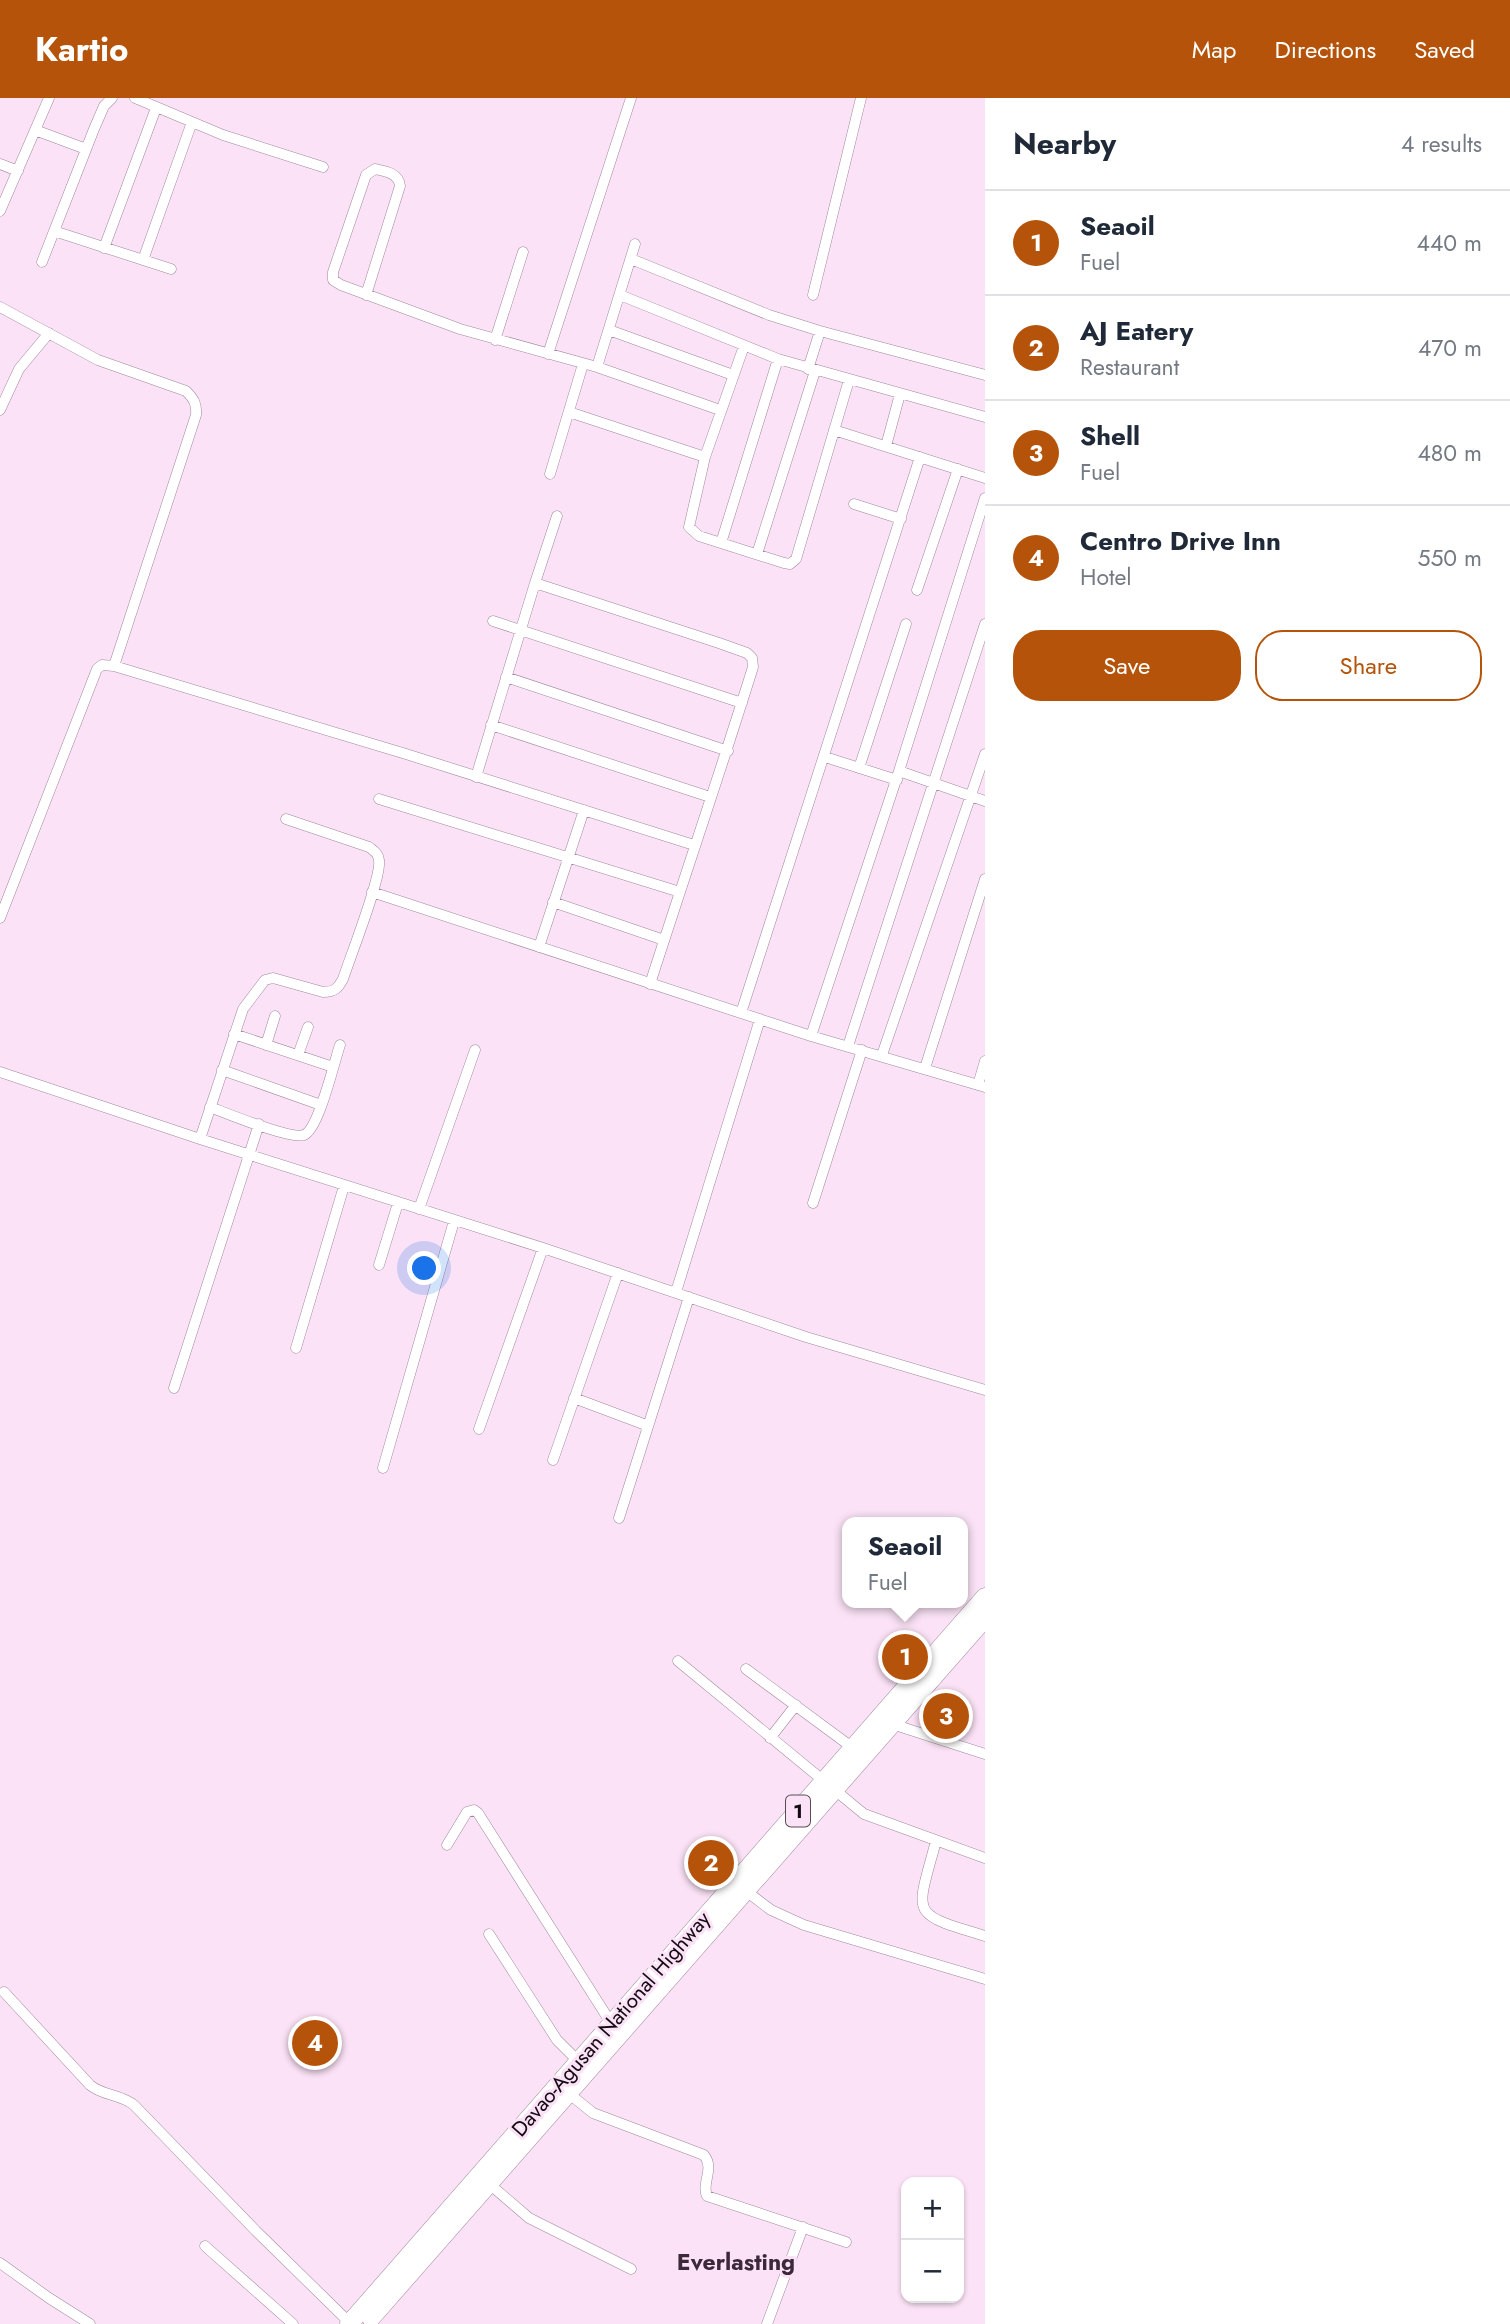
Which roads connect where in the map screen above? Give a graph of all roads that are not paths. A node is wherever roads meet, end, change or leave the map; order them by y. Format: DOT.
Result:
graph roads {
  1 [pos="49,98"];
  2 [pos="112,98"];
  3 [pos="135,98"];
  4 [pos="631,98"];
  5 [pos="861,98"];
  6 [pos="156,108"];
  7 [pos="192,122"];
  8 [pos="35,130"];
  9 [pos="86,149"];
  10 [pos="0,164"];
  11 [pos="323,167"];
  12 [pos="18,171"];
  13 [pos="0,211"];
  14 [pos="54,231"];
  15 [pos="635,244"];
  16 [pos="104,248"];
  17 [pos="523,252"];
  18 [pos="631,259"];
  19 [pos="142,260"];
  20 [pos="42,261"];
  21 [pos="171,269"];
  22 [pos="366,295"];
  23 [pos="620,295"];
  24 [pos="813,295"];
  25 [pos="0,307"];
  26 [pos="609,330"];
  27 [pos="820,331"];
  28 [pos="49,333"];
  29 [pos="495,340"];
  30 [pos="744,346"];
  31 [pos="548,354"];
  32 [pos="778,359"];
  33 [pos="583,363"];
  34 [pos="597,367"];
  35 [pos="811,370"];
  36 [pos="733,375"];
  37 [pos="985,375"];
  38 [pos="849,380"];
  39 [pos="900,394"];
  40 [pos="0,410"];
  41 [pos="720,410"];
  42 [pos="569,412"];
  43 [pos="985,417"];
  44 [pos="834,430"];
  45 [pos="886,446"];
  46 [pos="705,457"];
  47 [pos="920,457"];
  48 [pos="958,469"];
  49 [pos="550,474"];
  50 [pos="985,478"];
  51 [pos="985,498"];
  52 [pos="854,504"];
  53 [pos="557,516"];
  54 [pos="901,519"];
  55 [pos="721,543"];
  56 [pos="757,554"];
  57 [pos="535,583"];
  58 [pos="916,590"];
  59 [pos="493,621"];
  60 [pos="905,624"];
  61 [pos="985,624"];
  62 [pos="520,630"];
  63 [pos="114,666"];
  64 [pos="506,677"];
  65 [pos="742,703"];
  66 [pos="491,725"];
  67 [pos="728,751"];
  68 [pos="985,754"];
  69 [pos="825,757"];
  70 [pos="859,768"];
  71 [pos="898,776"];
  72 [pos="476,778"];
  73 [pos="934,783"];
  74 [pos="971,796"];
  75 [pos="710,797"];
  76 [pos="379,799"];
  77 [pos="985,801"];
  78 [pos="584,810"];
  79 [pos="286,819"];
  80 [pos="694,845"];
  81 [pos="569,857"];
  82 [pos="985,879"];
  83 [pos="372,892"];
  84 [pos="680,892"];
  85 [pos="553,902"];
  86 [pos="0,918"];
  87 [pos="664,940"];
  88 [pos="539,947"];
  89 [pos="650,984"];
  90 [pos="741,1013"];
  91 [pos="275,1016"];
  92 [pos="760,1020"];
  93 [pos="308,1027"];
  94 [pos="234,1034"];
  95 [pos="811,1036"];
  96 [pos="266,1045"];
  97 [pos="340,1045"];
  98 [pos="848,1046"];
  99 [pos="475,1050"];
  100 [pos="862,1050"];
  101 [pos="298,1055"];
  102 [pos="882,1055"];
  103 [pos="985,1061"];
  104 [pos="333,1067"];
  105 [pos="925,1068"];
  106 [pos="222,1070"];
  107 [pos="0,1072"];
  108 [pos="981,1086"];
  109 [pos="321,1105"];
  110 [pos="210,1107"];
  111 [pos="259,1124"];
  112 [pos="200,1139"];
  113 [pos="251,1154"];
  114 [pos="344,1186"];
  115 [pos="398,1203"];
  116 [pos="813,1203"];
  117 [pos="419,1209"];
  118 [pos="454,1221"];
  119 [pos="543,1248"];
  120 [pos="379,1265"];
  121 [pos="618,1273"];
  122 [pos="676,1293"];
  123 [pos="689,1297"];
  124 [pos="296,1348"];
  125 [pos="174,1388"];
  126 [pos="985,1390"];
  127 [pos="574,1398"];
  128 [pos="646,1425"];
  129 [pos="479,1429"];
  130 [pos="553,1460"];
  131 [pos="383,1468"];
  132 [pos="619,1518"];
  133 [pos="985,1597"];
  134 [pos="985,1618"];
  135 [pos="678,1661"];
  136 [pos="746,1669"];
  137 [pos="796,1705"];
  138 [pos="886,1721"];
  139 [pos="770,1738"];
  140 [pos="853,1748"];
  141 [pos="985,1754"];
  142 [pos="828,1787"];
  143 [pos="936,1842"];
  144 [pos="446,1845"];
  145 [pos="985,1858"];
  146 [pos="746,1891"];
  147 [pos="714,1917"];
  148 [pos="489,1934"];
  149 [pos="985,1936"];
  150 [pos="985,1979"];
  151 [pos="4,1992"];
  152 [pos="611,2023"];
  153 [pos="578,2061"];
  154 [pos="563,2089"];
  155 [pos="484,2179"];
  156 [pos="803,2227"];
  157 [pos="846,2242"];
  158 [pos="205,2246"];
  159 [pos="0,2263"];
  160 [pos="631,2269"];
  161 [pos="90,2324"];
  162 [pos="293,2324"];
  163 [pos="350,2324"];
  164 [pos="366,2324"];
  165 [pos="767,2324"];
  1 -- 8 [label="street"];
  2 -- 9 [label="street"];
  3 -- 6 [label="street"];
  4 -- 31 [label="street"];
  5 -- 24 [label="street"];
  6 -- 7 [label="street"];
  6 -- 16 [label="street"];
  7 -- 11 [label="street"];
  7 -- 19 [label="street"];
  8 -- 9 [label="street"];
  8 -- 12 [label="street"];
  9 -- 14 [label="street"];
  10 -- 12 [label="street"];
  12 -- 13 [label="street"];
  14 -- 16 [label="street"];
  14 -- 20 [label="street"];
  15 -- 18 [label="street"];
  16 -- 19 [label="street"];
  17 -- 29 [label="street"];
  18 -- 23 [label="street"];
  18 -- 27 [label="street"];
  19 -- 21 [label="street"];
  22 -- 22 [label="street"];
  22 -- 29 [label="street"];
  23 -- 26 [label="street"];
  23 -- 30 [label="street"];
  25 -- 28 [label="street"];
  26 -- 34 [label="street"];
  26 -- 36 [label="street"];
  27 -- 35 [label="street"];
  27 -- 37 [label="street"];
  28 -- 40 [label="street"];
  28 -- 63 [label="street"];
  29 -- 31 [label="street"];
  30 -- 32 [label="street"];
  30 -- 36 [label="street"];
  31 -- 33 [label="street"];
  32 -- 35 [label="street"];
  32 -- 55 [label="street"];
  33 -- 34 [label="street"];
  33 -- 42 [label="street"];
  34 -- 41 [label="street"];
  35 -- 38 [label="street"];
  35 -- 56 [label="street"];
  36 -- 41 [label="street"];
  38 -- 39 [label="street"];
  38 -- 44 [label="street"];
  39 -- 43 [label="street"];
  39 -- 45 [label="street"];
  41 -- 46 [label="street"];
  42 -- 46 [label="street"];
  42 -- 49 [label="street"];
  44 -- 45 [label="street"];
  44 -- 56 [label="street"];
  45 -- 47 [label="street"];
  46 -- 55 [label="street"];
  47 -- 48 [label="street"];
  47 -- 54 [label="street"];
  48 -- 50 [label="street"];
  48 -- 58 [label="street"];
  51 -- 71 [label="street"];
  52 -- 54 [label="street"];
  53 -- 57 [label="street"];
  54 -- 69 [label="street"];
  55 -- 56 [label="street"];
  57 -- 62 [label="street"];
  57 -- 65 [label="street"];
  59 -- 62 [label="street"];
  60 -- 70 [label="street"];
  61 -- 73 [label="street"];
  62 -- 64 [label="street"];
  62 -- 65 [label="street"];
  63 -- 72 [label="street"];
  63 -- 86 [label="street"];
  64 -- 66 [label="street"];
  64 -- 67 [label="street"];
  65 -- 67 [label="street"];
  66 -- 72 [label="street"];
  66 -- 75 [label="street"];
  67 -- 75 [label="street"];
  68 -- 74 [label="street"];
  69 -- 70 [label="street"];
  69 -- 90 [label="street"];
  70 -- 71 [label="street"];
  71 -- 73 [label="street"];
  71 -- 95 [label="street"];
  72 -- 78 [label="street"];
  73 -- 74 [label="street"];
  73 -- 98 [label="street"];
  74 -- 77 [label="street"];
  74 -- 102 [label="street"];
  75 -- 80 [label="street"];
  76 -- 81 [label="street"];
  78 -- 80 [label="street"];
  78 -- 81 [label="street"];
  79 -- 83 [label="street"];
  80 -- 84 [label="street"];
  81 -- 84 [label="street"];
  81 -- 85 [label="street"];
  82 -- 105 [label="street"];
  83 -- 88 [label="street"];
  83 -- 94 [label="street"];
  84 -- 87 [label="street"];
  85 -- 87 [label="street"];
  85 -- 88 [label="street"];
  87 -- 89 [label="street"];
  88 -- 89 [label="street"];
  89 -- 90 [label="street"];
  90 -- 92 [label="street"];
  91 -- 96 [label="street"];
  92 -- 95 [label="street"];
  92 -- 122 [label="street"];
  93 -- 101 [label="street"];
  94 -- 96 [label="street"];
  94 -- 106 [label="street"];
  95 -- 98 [label="street"];
  96 -- 101 [label="street"];
  97 -- 104 [label="street"];
  98 -- 100 [label="street"];
  99 -- 117 [label="street"];
  100 -- 102 [label="street"];
  100 -- 116 [label="street"];
  101 -- 104 [label="street"];
  102 -- 105 [label="street"];
  103 -- 108 [label="street"];
  104 -- 109 [label="street"];
  105 -- 108 [label="street"];
  106 -- 109 [label="street"];
  106 -- 110 [label="street"];
  107 -- 112 [label="street"];
  109 -- 111 [label="street"];
  110 -- 111 [label="street"];
  110 -- 112 [label="street"];
  111 -- 113 [label="street"];
  112 -- 113 [label="street"];
  113 -- 114 [label="street"];
  113 -- 125 [label="street"];
  114 -- 115 [label="street"];
  114 -- 124 [label="street"];
  115 -- 117 [label="street"];
  115 -- 120 [label="street"];
  117 -- 118 [label="street"];
  118 -- 119 [label="street"];
  118 -- 131 [label="street"];
  119 -- 121 [label="street"];
  119 -- 129 [label="street"];
  121 -- 122 [label="street"];
  121 -- 127 [label="street"];
  122 -- 123 [label="street"];
  123 -- 126 [label="street"];
  123 -- 128 [label="street"];
  127 -- 128 [label="street"];
  127 -- 130 [label="street"];
  128 -- 132 [label="street"];
  133 -- 138 [label="highway, Davao-Agusan National Highway / 1"];
  134 -- 138 [label="highway, Davao-Agusan National Highway / 1"];
  135 -- 139 [label="street"];
  136 -- 137 [label="street"];
  137 -- 139 [label="street"];
  137 -- 140 [label="street"];
  138 -- 140 [label="highway, Davao-Agusan National Highway / 1"];
  138 -- 141 [label="street"];
  138 -- 142 [label="highway, Davao-Agusan National Highway / 1"];
  139 -- 142 [label="street"];
  140 -- 142 [label="highway, Davao-Agusan National Highway / 1"];
  142 -- 143 [label="street"];
  142 -- 146 [label="highway, Davao-Agusan National Highway / 1"];
  142 -- 147 [label="highway, Davao-Agusan National Highway / 1"];
  143 -- 145 [label="street"];
  143 -- 149 [label="street"];
  144 -- 152 [label="street"];
  146 -- 147 [label="highway, Davao-Agusan National Highway / 1"];
  146 -- 150 [label="street"];
  147 -- 152 [label="highway, Davao-Agusan National Highway / 1"];
  147 -- 154 [label="highway, Davao-Agusan National Highway / 1"];
  148 -- 153 [label="street"];
  151 -- 163 [label="street"];
  152 -- 153 [label="highway, Davao-Agusan National Highway / 1"];
  153 -- 154 [label="highway, Davao-Agusan National Highway / 1"];
  154 -- 155 [label="highway, Davao-Agusan National Highway / 1"];
  154 -- 156 [label="street"];
  155 -- 160 [label="street"];
  155 -- 163 [label="highway, Davao-Agusan National Highway / 1"];
  155 -- 164 [label="highway, Davao-Agusan National Highway / 1"];
  156 -- 157 [label="street"];
  156 -- 165 [label="street"];
  158 -- 162 [label="street"];
  159 -- 161 [label="street"];
}
